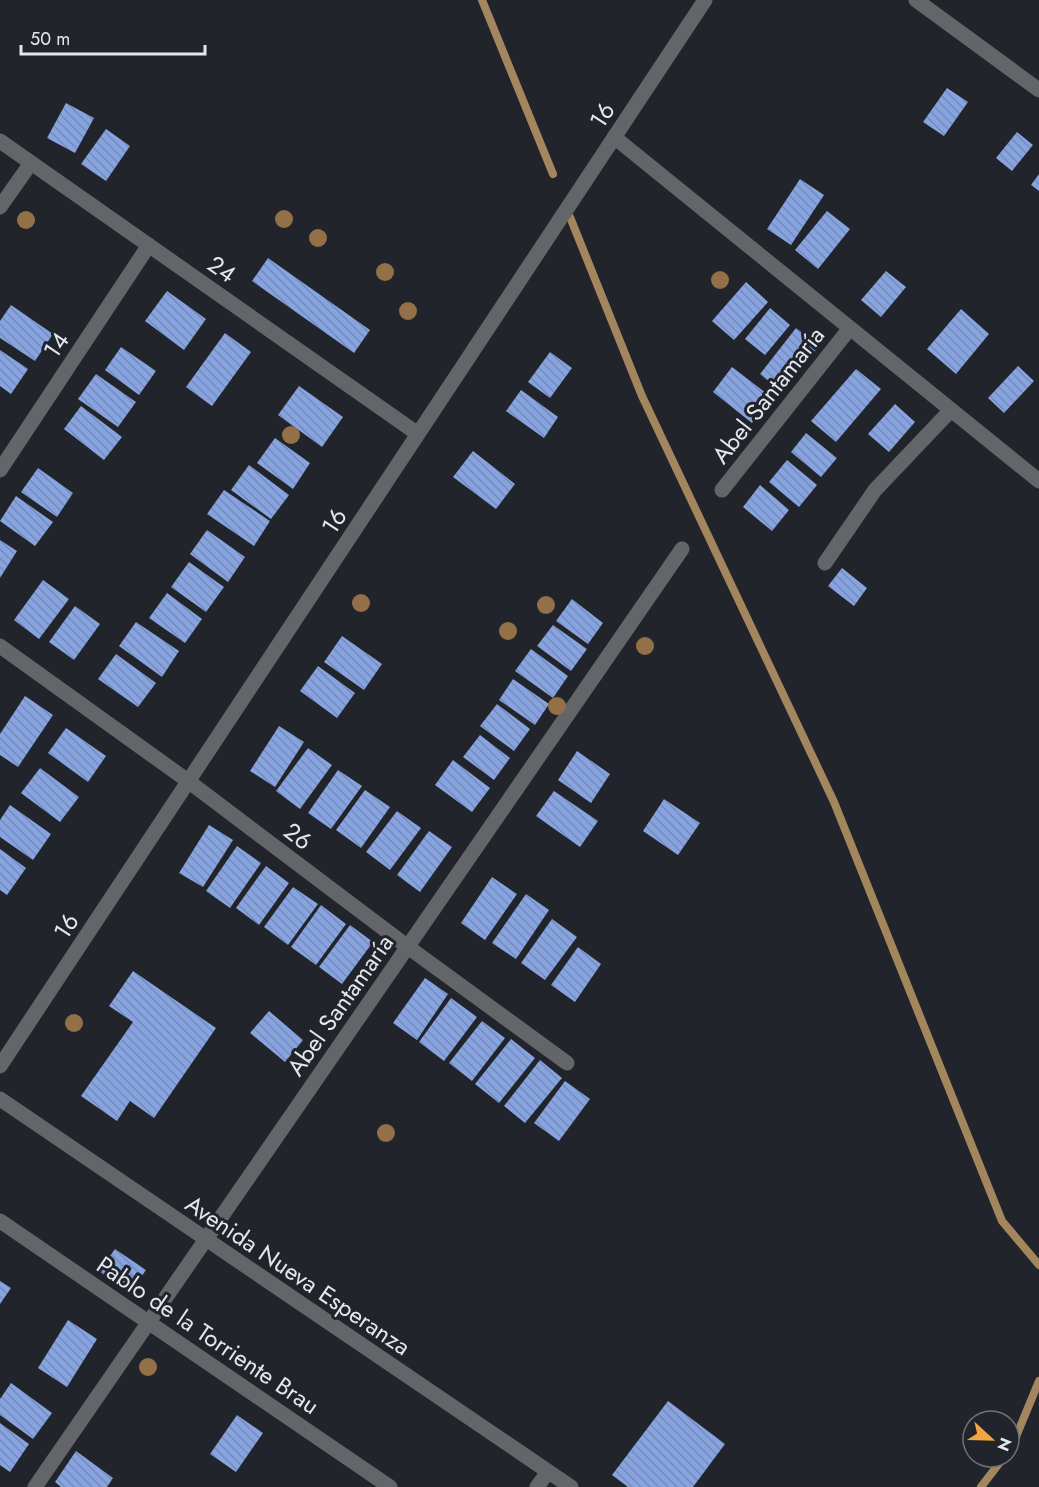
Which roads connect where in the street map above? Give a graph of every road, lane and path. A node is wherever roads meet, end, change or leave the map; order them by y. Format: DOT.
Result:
graph roads {
  1 [pos="705,0"];
  2 [pos="916,0"];
  3 [pos="1039,90"];
  4 [pos="615,137"];
  5 [pos="0,141"];
  6 [pos="31,163"];
  7 [pos="0,207"];
  8 [pos="149,245"];
  9 [pos="850,328"];
  10 [pos="951,410"];
  11 [pos="418,434"];
  12 [pos="0,470"];
  13 [pos="1039,481"];
  14 [pos="722,490"];
  15 [pos="682,549"];
  16 [pos="825,563"];
  17 [pos="0,646"];
  18 [pos="188,781"];
  19 [pos="408,947"];
  20 [pos="567,1063"];
  21 [pos="0,1066"];
  22 [pos="0,1099"];
  23 [pos="0,1221"];
  24 [pos="206,1239"];
  25 [pos="148,1322"];
  26 [pos="548,1472"];
  27 [pos="35,1487"];
  28 [pos="390,1487"];
  29 [pos="537,1487"];
  30 [pos="571,1487"];
  1 -- 4 [label="street, 16"];
  2 -- 3 [label="street"];
  4 -- 9 [label="street"];
  4 -- 11 [label="street, 16"];
  5 -- 6 [label="street, 24"];
  6 -- 7 [label="street"];
  6 -- 8 [label="street, 24"];
  8 -- 11 [label="street, 24"];
  8 -- 12 [label="street, 14"];
  9 -- 10 [label="street"];
  9 -- 14 [label="street, Abel Santamaría"];
  10 -- 13 [label="street"];
  10 -- 16 [label="street"];
  11 -- 18 [label="street, 16"];
  15 -- 19 [label="street, Abel Santamaría"];
  17 -- 18 [label="street, 26"];
  18 -- 19 [label="street, 26"];
  18 -- 21 [label="street, 16"];
  19 -- 20 [label="street, 26"];
  19 -- 24 [label="street, Abel Santamaría"];
  22 -- 24 [label="street, Avenida Nueva Esperanza"];
  23 -- 25 [label="street, Pablo de la Torriente Brau"];
  24 -- 25 [label="street, Abel Santamaría"];
  24 -- 26 [label="street, Avenida Nueva Esperanza"];
  25 -- 27 [label="street, Abel Santamaría"];
  25 -- 28 [label="street, Pablo de la Torriente Brau"];
  26 -- 29 [label="street"];
  26 -- 30 [label="street, Avenida Nueva Esperanza"];
}
